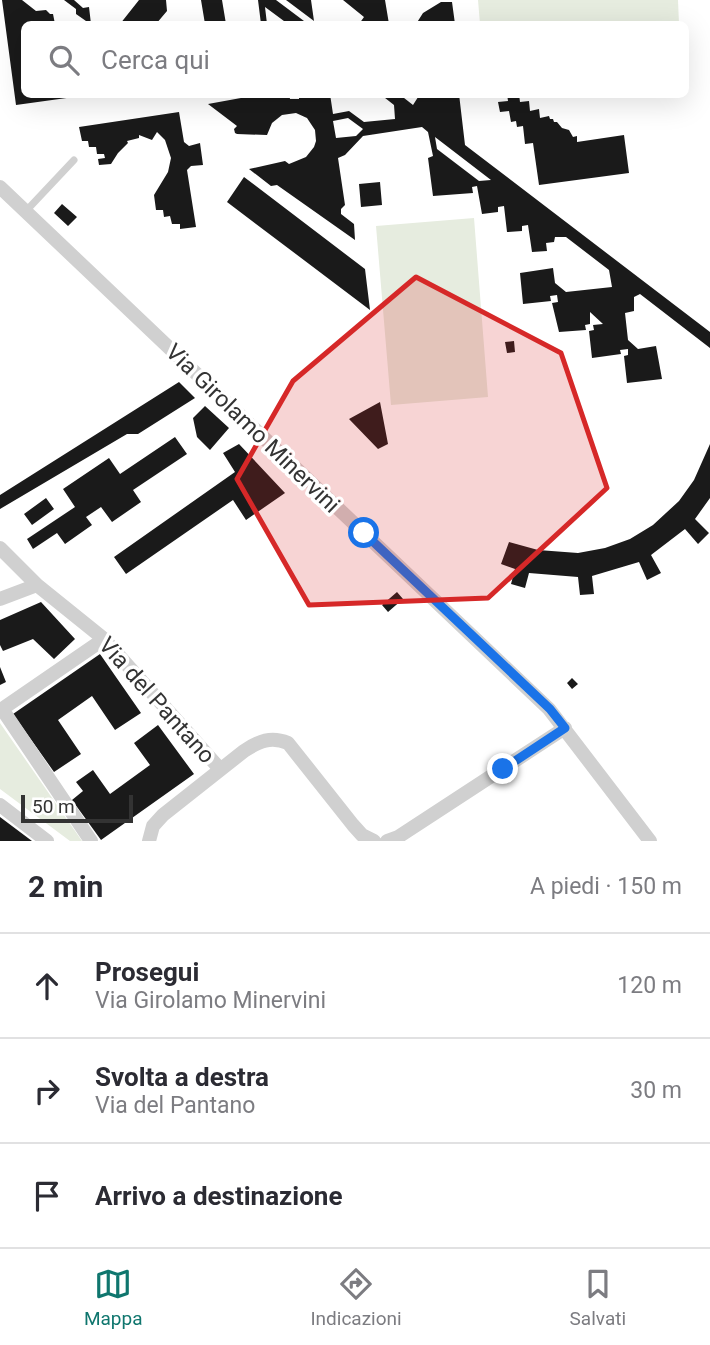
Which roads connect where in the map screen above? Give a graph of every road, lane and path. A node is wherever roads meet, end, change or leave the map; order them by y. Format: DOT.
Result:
graph roads {
  1 [pos="74,160"];
  2 [pos="0,187"];
  3 [pos="25,212"];
  4 [pos="0,548"];
  5 [pos="37,584"];
  6 [pos="0,599"];
  7 [pos="104,639"];
  8 [pos="565,728"];
  9 [pos="220,769"];
  10 [pos="0,805"];
  11 [pos="47,841"];
  12 [pos="90,841"];
  13 [pos="149,841"];
  14 [pos="374,841"];
  15 [pos="387,841"];
  16 [pos="650,841"];
  1 -- 3 [label="lane"];
  2 -- 3 [label="street, Via Girolamo Minervini"];
  3 -- 8 [label="street, Via Girolamo Minervini"];
  4 -- 5 [label="street, Via del Pantano"];
  5 -- 6 [label="street"];
  5 -- 7 [label="street, Via del Pantano"];
  7 -- 9 [label="street, Via del Pantano"];
  7 -- 12 [label="street"];
  8 -- 15 [label="street"];
  8 -- 16 [label="street"];
  9 -- 13 [label="street"];
  9 -- 14 [label="street, Via del Pantano"];
  10 -- 11 [label="street"];
}
